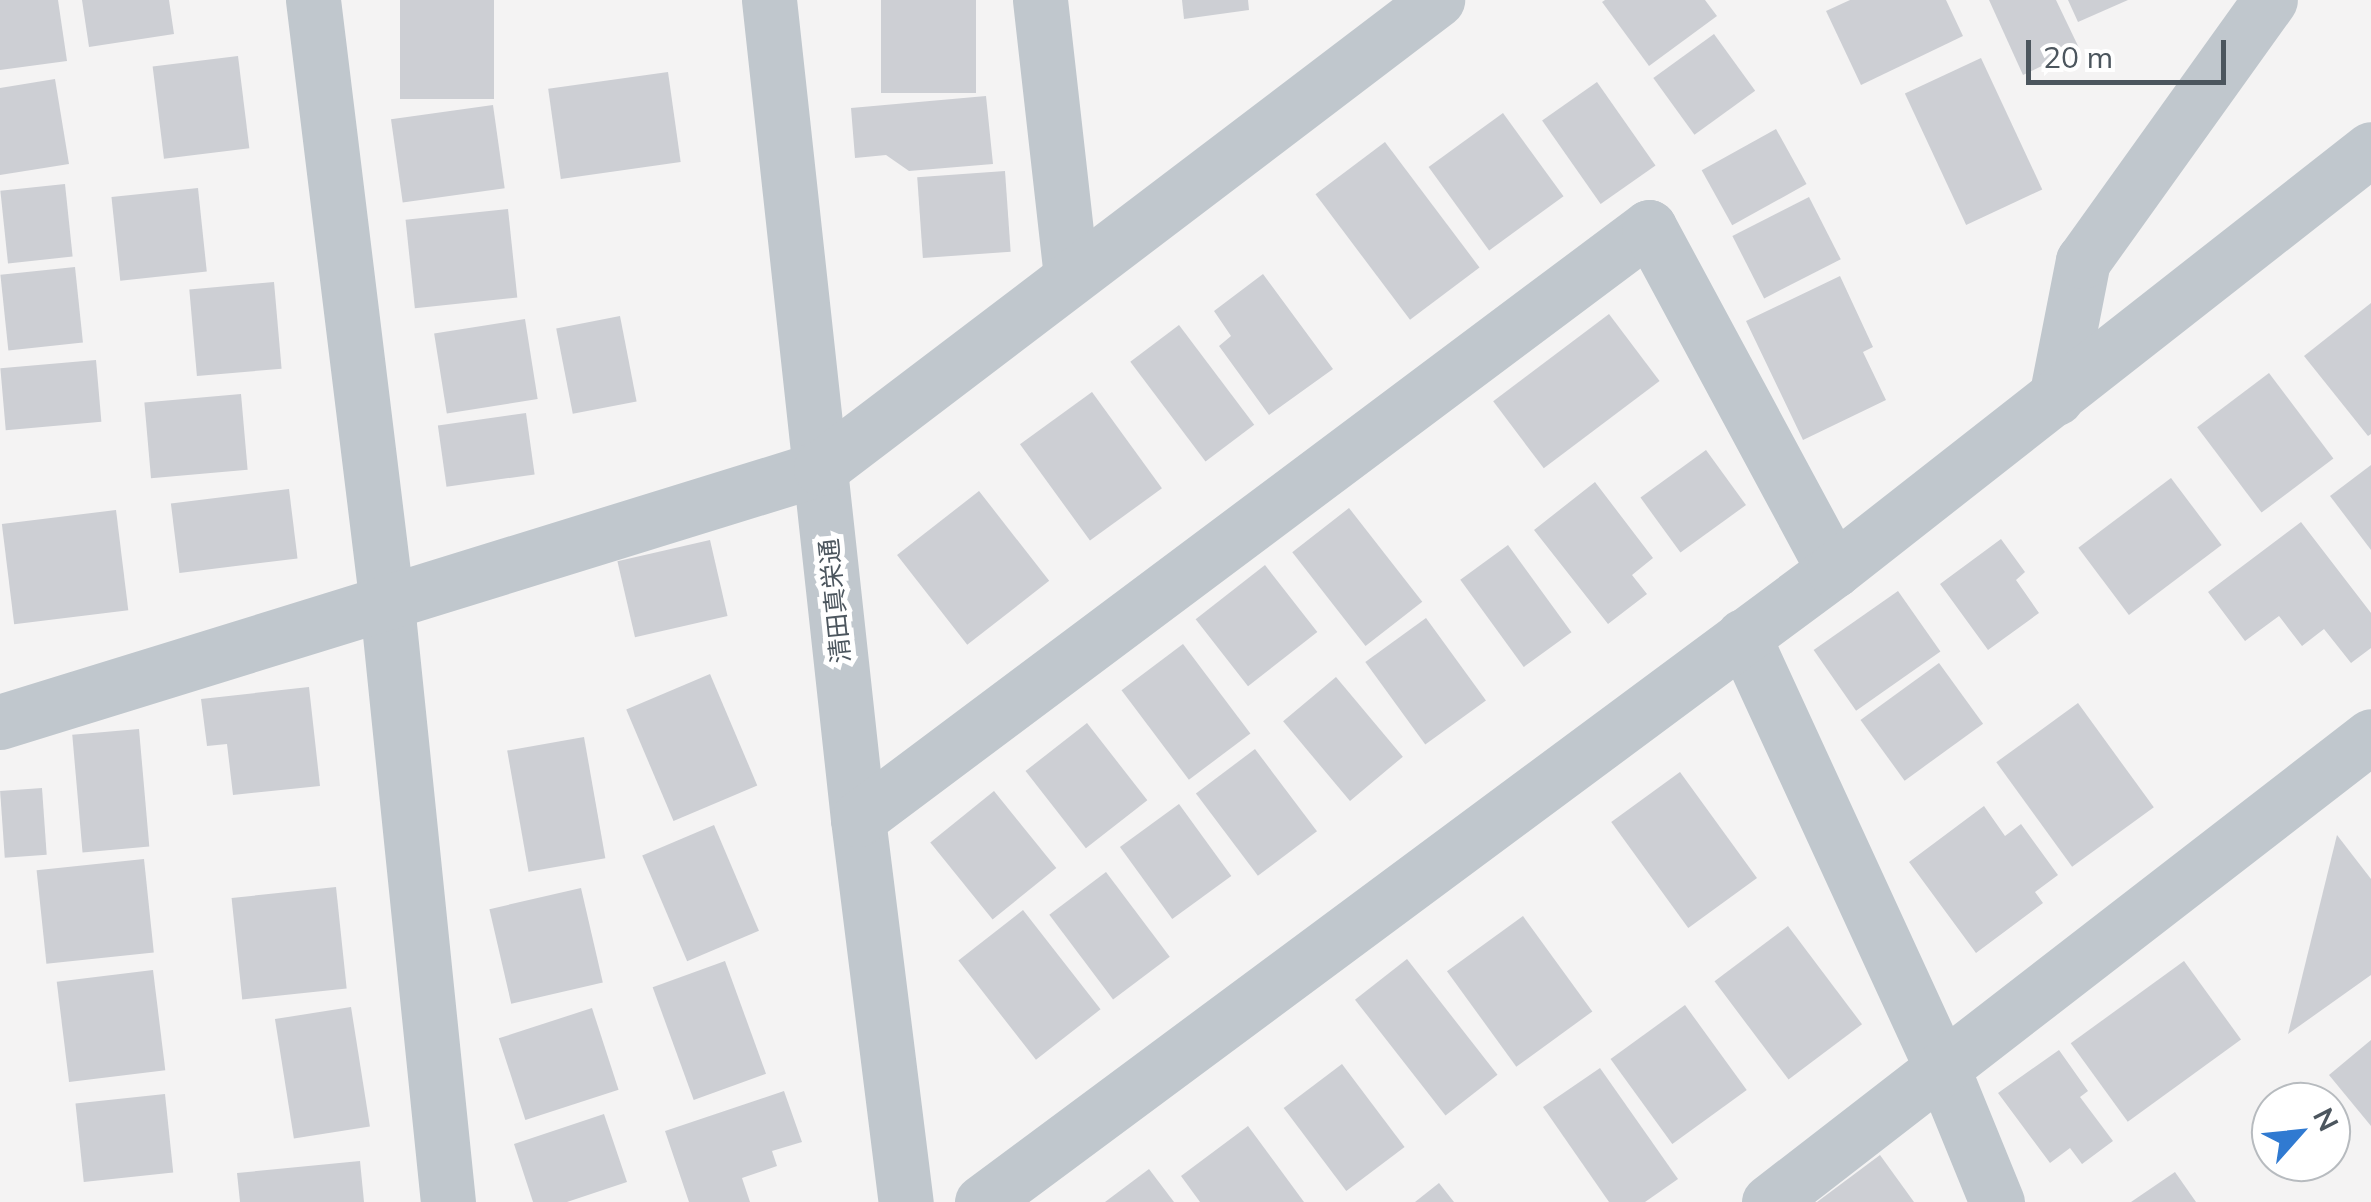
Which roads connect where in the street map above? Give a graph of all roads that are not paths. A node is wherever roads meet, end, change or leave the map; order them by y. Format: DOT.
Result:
graph roads {
  1 [pos="313,0"];
  2 [pos="769,0"];
  3 [pos="1040,0"];
  4 [pos="1437,0"];
  5 [pos="2270,0"];
  6 [pos="2371,149"];
  7 [pos="1071,274"];
  8 [pos="2056,398"];
  9 [pos="821,468"];
  10 [pos="1834,570"];
  11 [pos="387,605"];
  12 [pos="1743,636"];
  13 [pos="0,722"];
  14 [pos="2371,736"];
  15 [pos="858,819"];
  16 [pos="1942,1070"];
  17 [pos="998,1198"];
  18 [pos="448,1202"];
  19 [pos="906,1202"];
  20 [pos="1769,1202"];
  21 [pos="1997,1202"];
  1 -- 11 [label="street"];
  2 -- 9 [label="street, 清田真栄通"];
  3 -- 7 [label="street"];
  4 -- 7 [label="street"];
  5 -- 8 [label="street"];
  6 -- 8 [label="street"];
  7 -- 9 [label="street"];
  8 -- 10 [label="street"];
  9 -- 11 [label="street"];
  9 -- 15 [label="street, 清田真栄通"];
  10 -- 12 [label="street"];
  10 -- 15 [label="street"];
  11 -- 13 [label="street"];
  11 -- 18 [label="street"];
  12 -- 16 [label="street"];
  12 -- 17 [label="street"];
  14 -- 16 [label="street"];
  15 -- 19 [label="street, 清田真栄通"];
  16 -- 20 [label="street"];
  16 -- 21 [label="street"];
}
